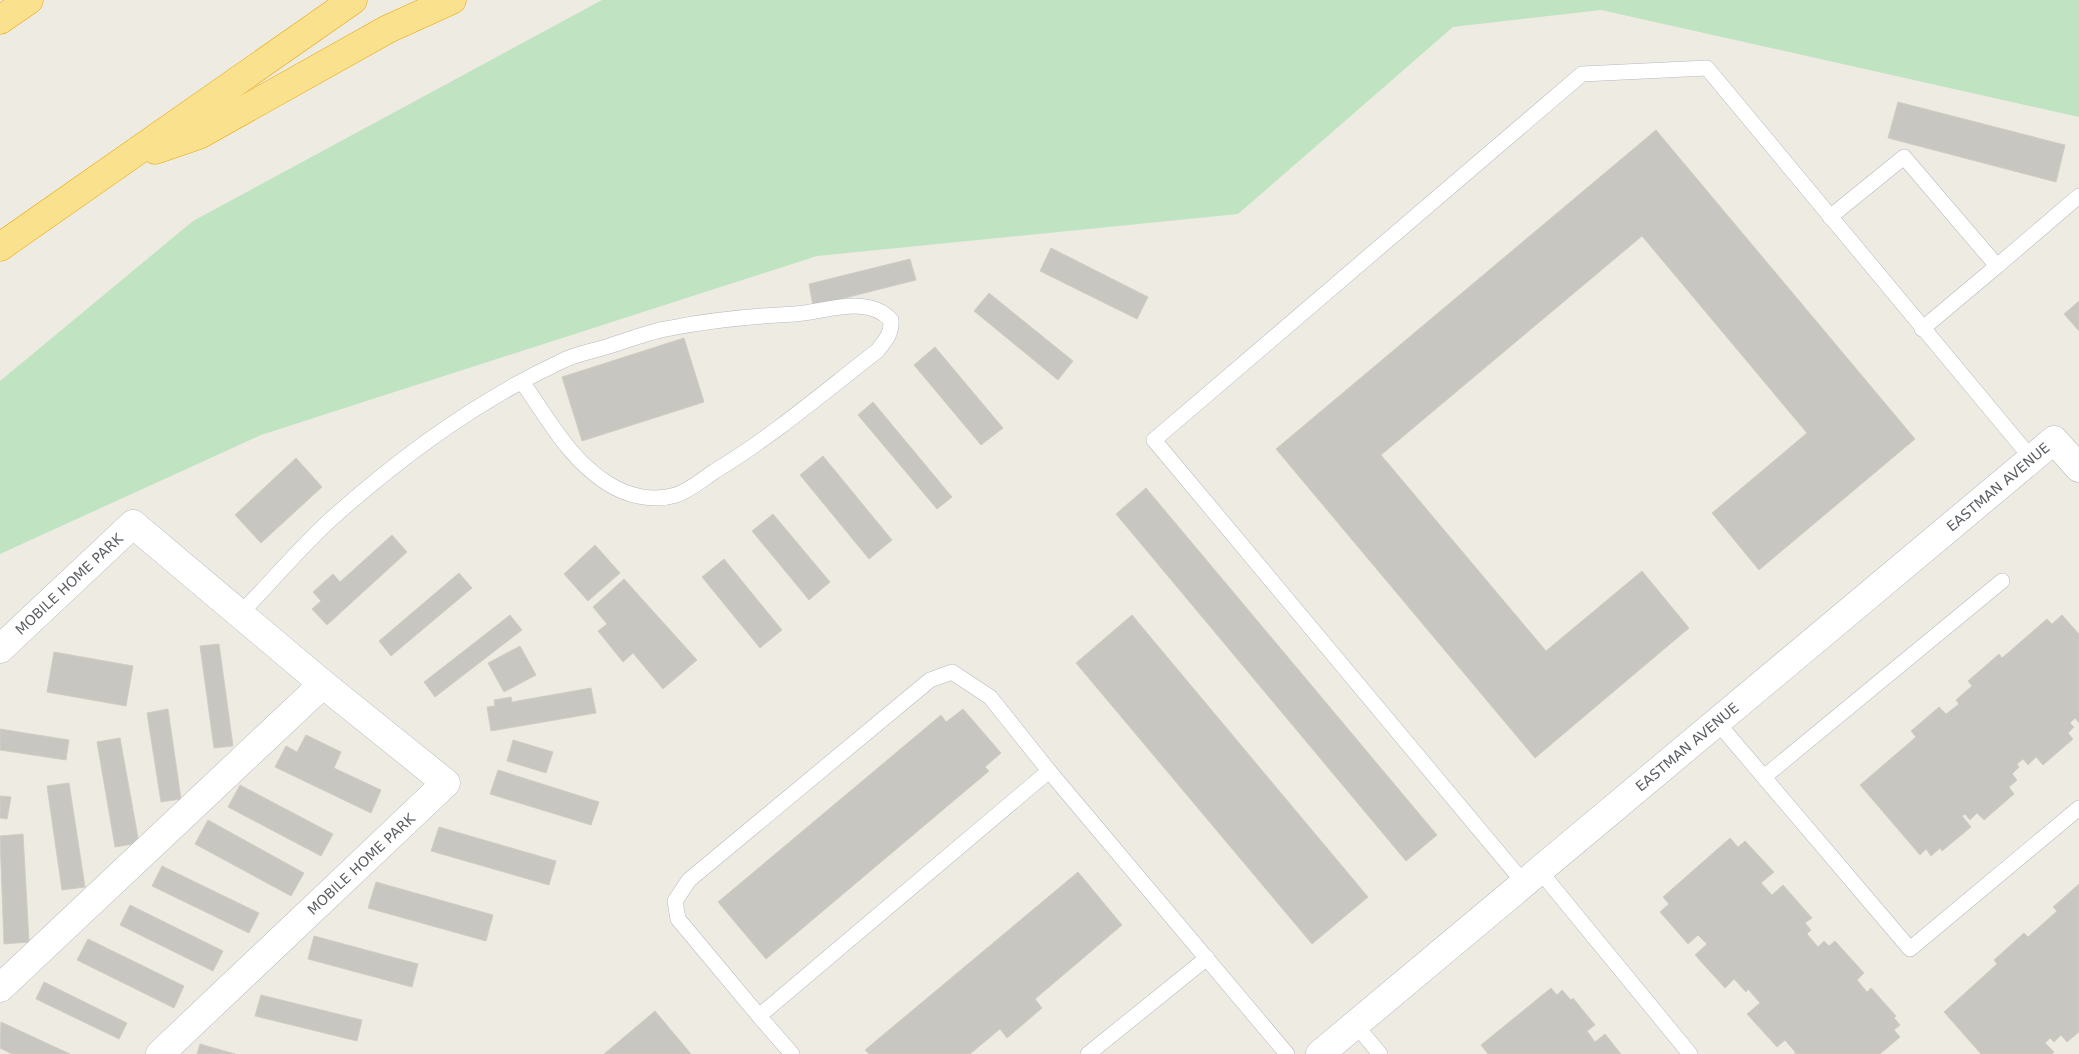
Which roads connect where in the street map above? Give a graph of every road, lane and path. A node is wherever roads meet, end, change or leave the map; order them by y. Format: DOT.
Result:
graph roads {
  1 [pos="29,0"];
  2 [pos="353,0"];
  3 [pos="452,0"];
  4 [pos="0,20"];
  5 [pos="123,162"];
  6 [pos="2079,196"];
  7 [pos="1830,217"];
  8 [pos="0,247"];
  9 [pos="1997,266"];
  10 [pos="1922,329"];
  11 [pos="522,382"];
  12 [pos="2032,459"];
  13 [pos="2079,468"];
  14 [pos="2002,581"];
  15 [pos="240,614"];
  16 [pos="0,649"];
  17 [pos="323,684"];
  18 [pos="1717,722"];
  19 [pos="1049,771"];
  20 [pos="1764,777"];
  21 [pos="2079,808"];
  22 [pos="1531,877"];
  23 [pos="1207,958"];
  24 [pos="0,988"];
  25 [pos="759,1016"];
  26 [pos="1355,1024"];
  27 [pos="160,1054"];
  28 [pos="792,1054"];
  29 [pos="1088,1054"];
  30 [pos="1287,1054"];
  31 [pos="1320,1054"];
  32 [pos="1380,1054"];
  33 [pos="1690,1054"];
  1 -- 4 [label="highway"];
  2 -- 5 [label="highway"];
  3 -- 5 [label="highway"];
  5 -- 8 [label="highway"];
  6 -- 9 [label="lane"];
  7 -- 9 [label="lane"];
  7 -- 10 [label="lane"];
  7 -- 22 [label="lane"];
  9 -- 10 [label="lane"];
  10 -- 12 [label="lane"];
  11 -- 11 [label="lane"];
  11 -- 15 [label="lane"];
  12 -- 13 [label="street, EASTMAN AVENUE"];
  12 -- 18 [label="street, EASTMAN AVENUE"];
  14 -- 20 [label="lane"];
  15 -- 16 [label="street, MOBILE HOME PARK"];
  15 -- 17 [label="street, MOBILE HOME PARK"];
  17 -- 24 [label="street"];
  17 -- 27 [label="street, MOBILE HOME PARK"];
  18 -- 20 [label="lane"];
  18 -- 22 [label="street, EASTMAN AVENUE"];
  19 -- 23 [label="lane"];
  19 -- 25 [label="lane"];
  19 -- 25 [label="lane"];
  20 -- 21 [label="lane"];
  22 -- 26 [label="street, EASTMAN AVENUE"];
  22 -- 33 [label="lane"];
  23 -- 29 [label="lane"];
  23 -- 30 [label="lane"];
  25 -- 28 [label="lane"];
  26 -- 31 [label="street, EASTMAN AVENUE"];
  26 -- 32 [label="lane"];
}
